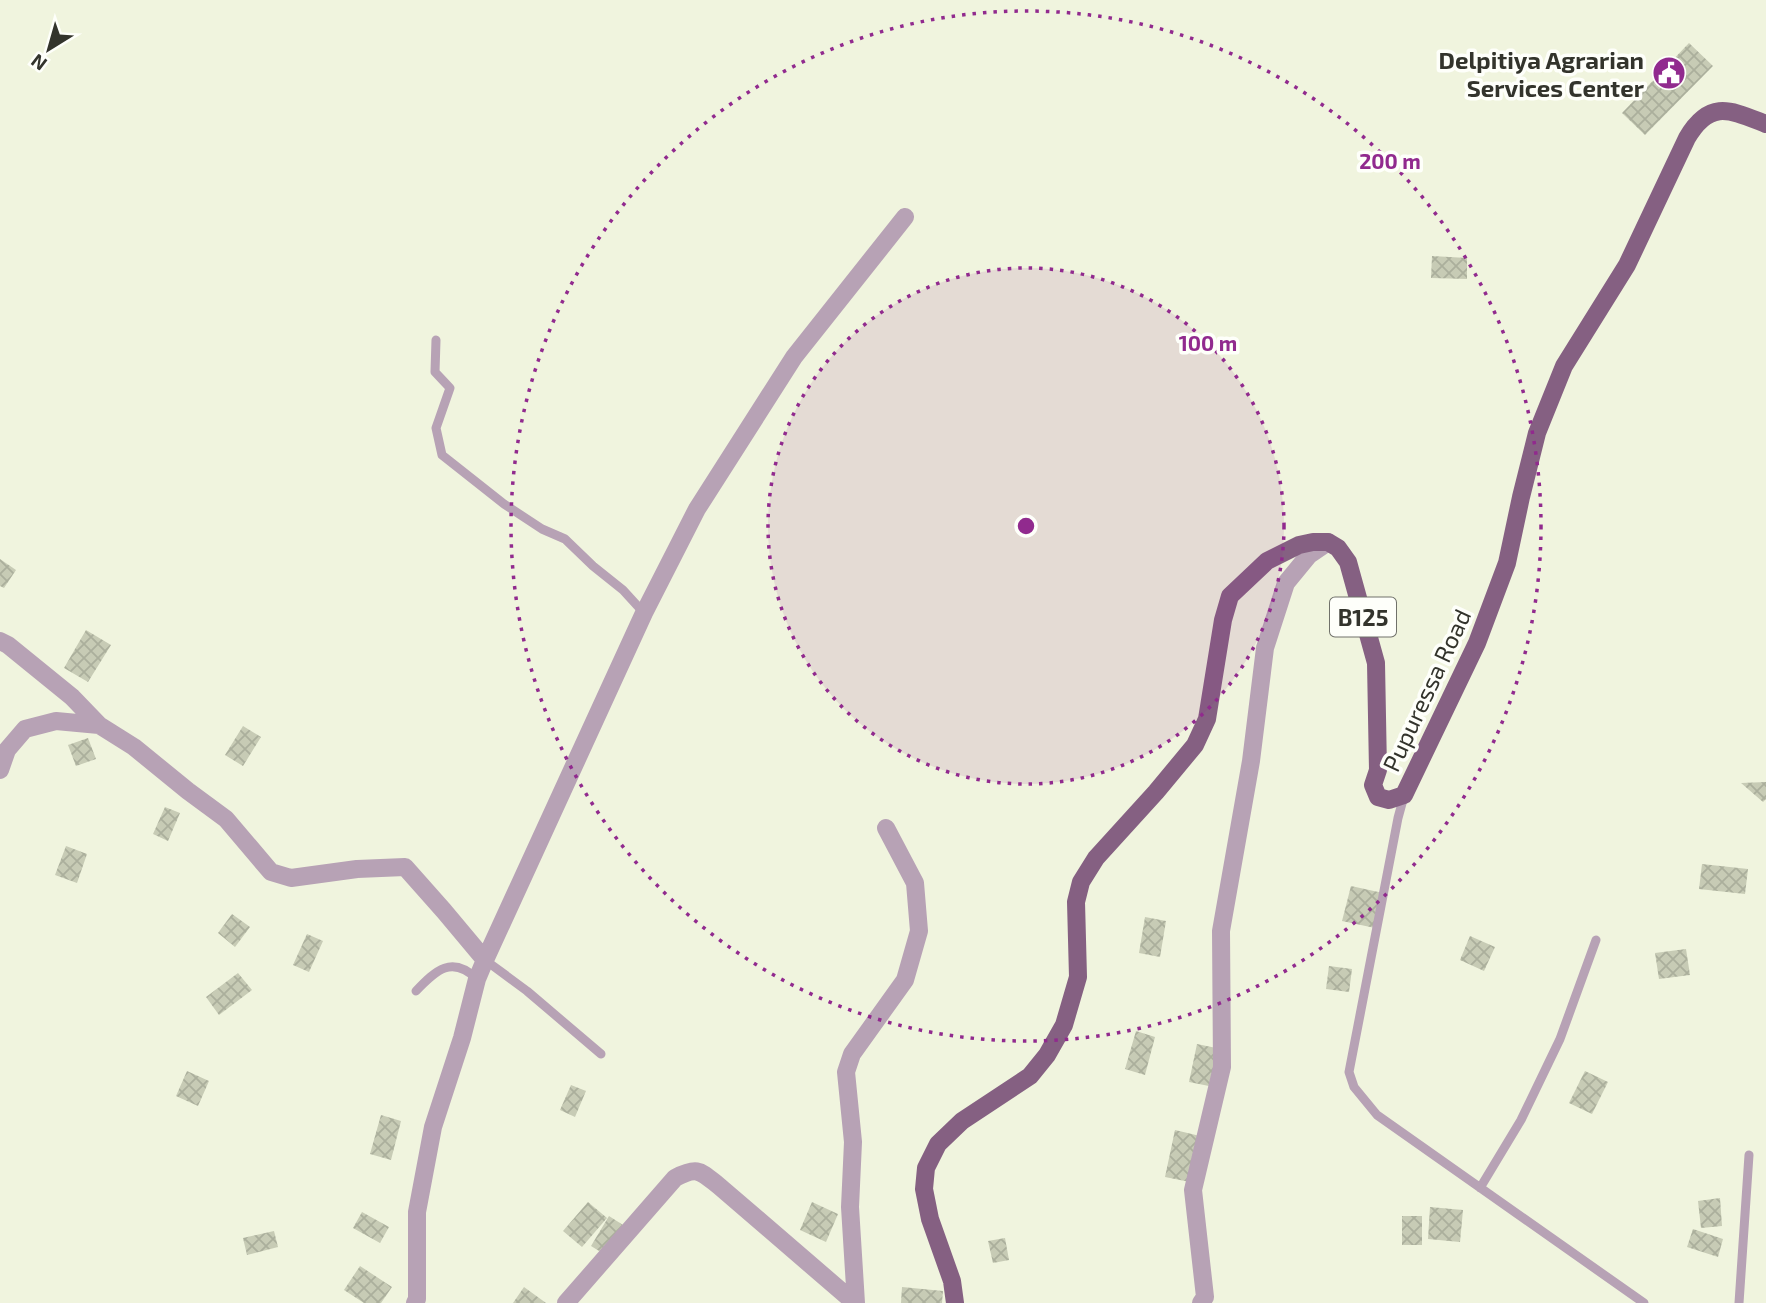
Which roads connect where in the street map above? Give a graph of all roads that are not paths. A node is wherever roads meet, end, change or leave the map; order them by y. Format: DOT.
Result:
graph roads {
  1 [pos="1766,124"];
  2 [pos="905,216"];
  3 [pos="436,340"];
  4 [pos="1328,542"];
  5 [pos="644,613"];
  6 [pos="0,641"];
  7 [pos="99,725"];
  8 [pos="0,770"];
  9 [pos="1404,795"];
  10 [pos="886,828"];
  11 [pos="1596,940"];
  12 [pos="485,960"];
  13 [pos="477,979"];
  14 [pos="416,991"];
  15 [pos="601,1054"];
  16 [pos="1749,1155"];
  17 [pos="1480,1188"];
  18 [pos="415,1303"];
  19 [pos="566,1303"];
  20 [pos="856,1303"];
  21 [pos="955,1303"];
  22 [pos="1201,1303"];
  23 [pos="1644,1303"];
  24 [pos="1739,1303"];
  1 -- 9 [label="main road, Pupuressa Road"];
  2 -- 5 [label="street"];
  3 -- 5 [label="lane"];
  4 -- 9 [label="main road, Pupuressa Road / B125"];
  4 -- 21 [label="main road"];
  4 -- 22 [label="street"];
  5 -- 12 [label="street"];
  6 -- 7 [label="street"];
  7 -- 8 [label="street"];
  7 -- 12 [label="street"];
  9 -- 17 [label="lane"];
  10 -- 20 [label="street"];
  11 -- 17 [label="lane"];
  12 -- 13 [label="street"];
  12 -- 15 [label="lane"];
  13 -- 14 [label="lane"];
  13 -- 18 [label="street"];
  16 -- 24 [label="lane"];
  17 -- 23 [label="lane"];
  19 -- 20 [label="street"];
}
